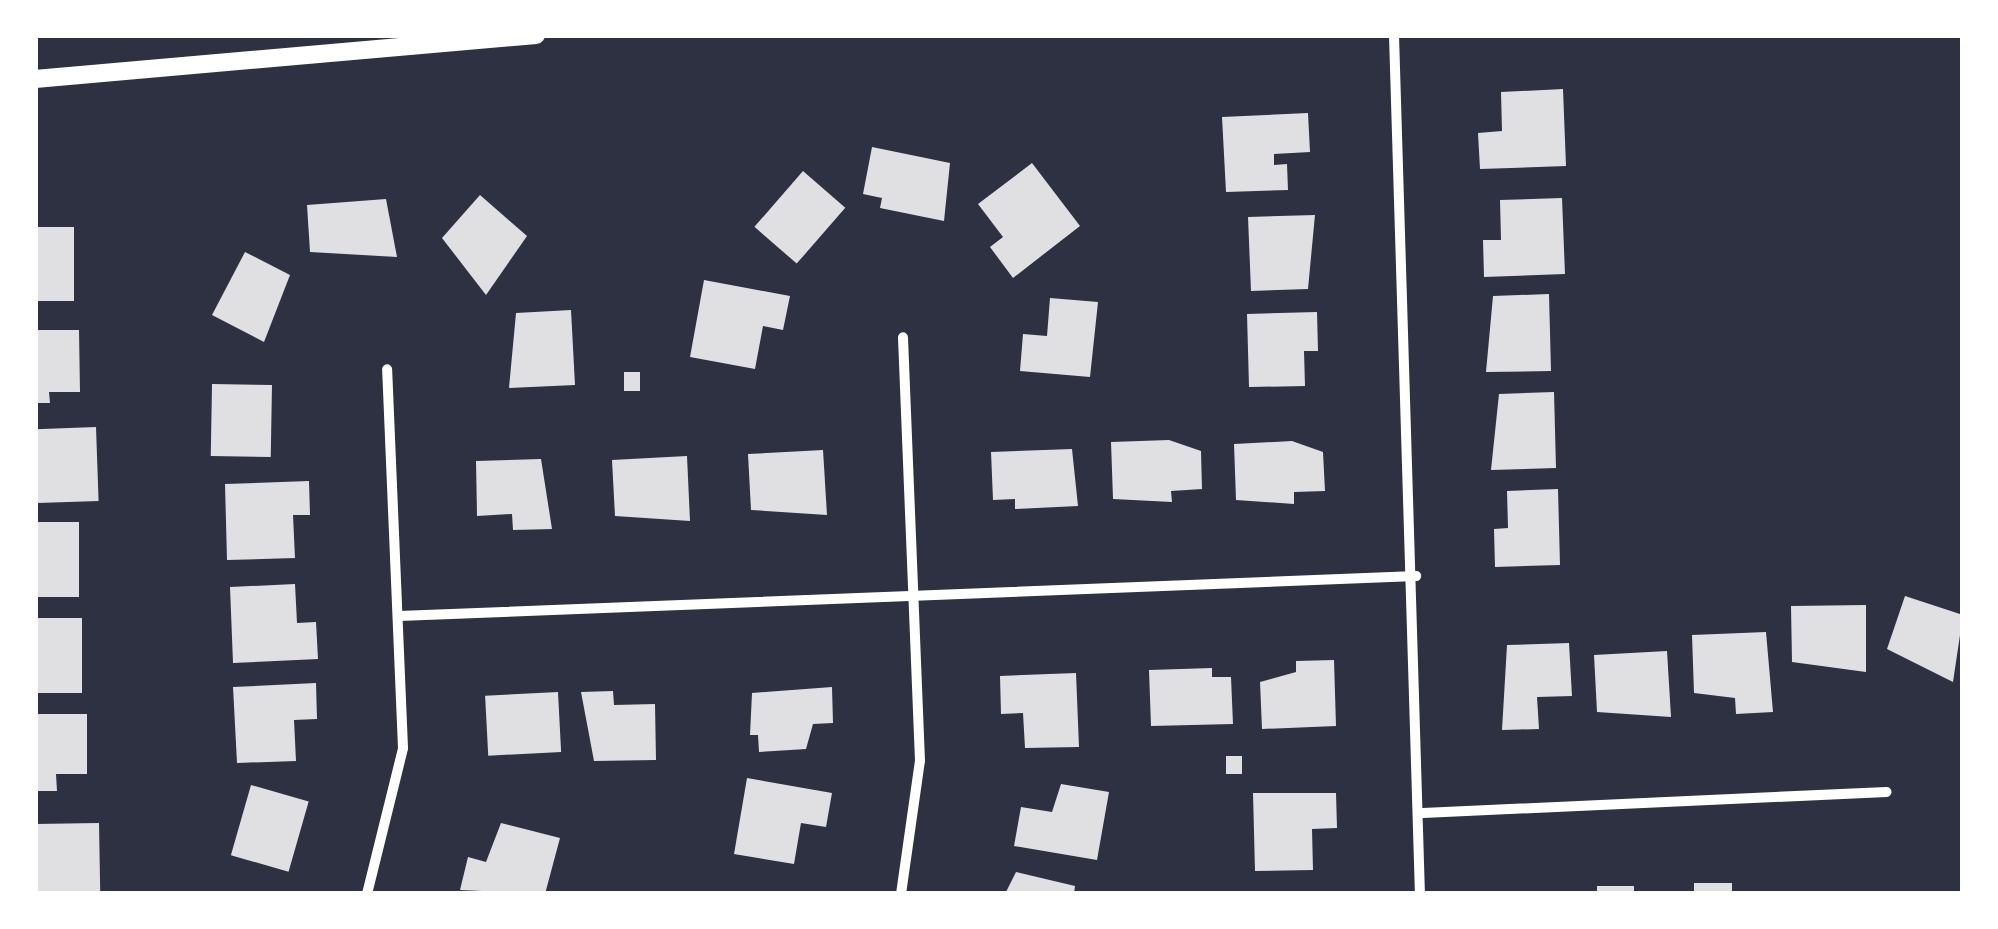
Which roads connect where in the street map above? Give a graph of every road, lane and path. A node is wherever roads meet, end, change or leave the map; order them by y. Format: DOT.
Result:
graph roads {
  1 [pos="536,35"];
  2 [pos="1394,35"];
  3 [pos="35,79"];
  4 [pos="902,337"];
  5 [pos="388,369"];
  6 [pos="1416,576"];
  7 [pos="913,596"];
  8 [pos="399,616"];
  9 [pos="1887,792"];
  10 [pos="1423,813"];
  11 [pos="367,894"];
  12 [pos="901,894"];
  13 [pos="1420,894"];
  1 -- 3 [label="street"];
  2 -- 6 [label="street"];
  4 -- 7 [label="street"];
  5 -- 8 [label="street"];
  6 -- 7 [label="street"];
  6 -- 10 [label="street"];
  7 -- 8 [label="street"];
  7 -- 12 [label="street"];
  8 -- 11 [label="street"];
  9 -- 10 [label="street"];
  10 -- 13 [label="street"];
}
